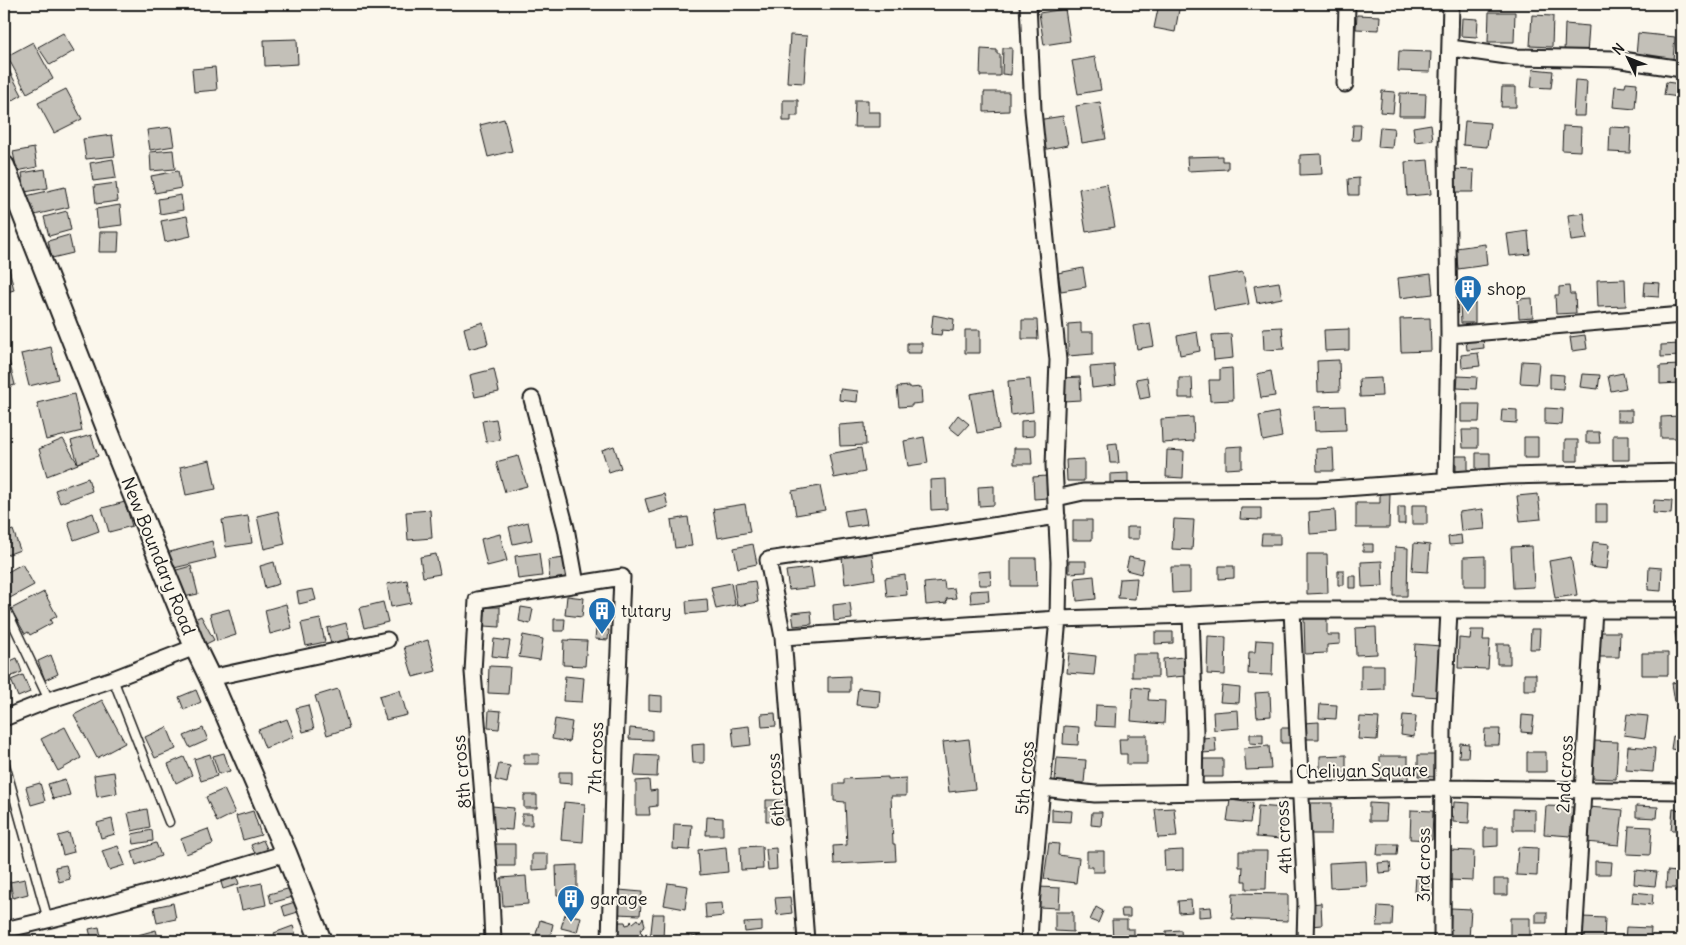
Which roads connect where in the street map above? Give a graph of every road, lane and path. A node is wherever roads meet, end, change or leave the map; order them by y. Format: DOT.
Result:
graph roads {
  1 [pos="1028,4"];
  2 [pos="1347,4"];
  3 [pos="1451,4"];
  4 [pos="1451,48"];
  5 [pos="1682,69"];
  6 [pos="1345,84"];
  7 [pos="4,166"];
  8 [pos="1682,316"];
  9 [pos="1449,335"];
  10 [pos="532,399"];
  11 [pos="1682,472"];
  12 [pos="1446,480"];
  13 [pos="1056,498"];
  14 [pos="1057,516"];
  15 [pos="576,584"];
  16 [pos="4,605"];
  17 [pos="1594,609"];
  18 [pos="1292,610"];
  19 [pos="1682,610"];
  20 [pos="1449,611"];
  21 [pos="1191,615"];
  22 [pos="1058,619"];
  23 [pos="783,637"];
  24 [pos="387,640"];
  25 [pos="195,647"];
  26 [pos="210,678"];
  27 [pos="113,679"];
  28 [pos="50,700"];
  29 [pos="4,718"];
  30 [pos="4,761"];
  31 [pos="1043,788"];
  32 [pos="1442,788"];
  33 [pos="1582,789"];
  34 [pos="1301,790"];
  35 [pos="1682,790"];
  36 [pos="1194,792"];
  37 [pos="169,822"];
  38 [pos="286,853"];
  39 [pos="48,920"];
  40 [pos="4,930"];
  41 [pos="321,941"];
  42 [pos="493,941"];
  43 [pos="610,941"];
  44 [pos="806,941"];
  45 [pos="1029,941"];
  46 [pos="1306,941"];
  47 [pos="1442,941"];
  48 [pos="1574,941"];
  1 -- 13 [label="street, 5th cross"];
  2 -- 6 [label="street"];
  3 -- 4 [label="street"];
  4 -- 5 [label="street"];
  4 -- 9 [label="street"];
  7 -- 25 [label="main road, New Boundary Road"];
  8 -- 9 [label="street"];
  9 -- 12 [label="street"];
  10 -- 15 [label="street"];
  11 -- 12 [label="street"];
  12 -- 13 [label="street"];
  13 -- 14 [label="street, 5th cross"];
  14 -- 22 [label="street, 5th cross"];
  14 -- 23 [label="street, 6th cross"];
  15 -- 42 [label="street, 8th cross"];
  15 -- 43 [label="street, 7th cross"];
  16 -- 28 [label="lane"];
  17 -- 19 [label="street"];
  17 -- 20 [label="street"];
  17 -- 33 [label="street, 2nd cross"];
  18 -- 20 [label="street"];
  18 -- 21 [label="street"];
  18 -- 34 [label="street, 4th cross"];
  20 -- 32 [label="street, 3rd cross"];
  21 -- 22 [label="street"];
  21 -- 36 [label="street"];
  22 -- 23 [label="street"];
  22 -- 31 [label="street, 5th cross"];
  23 -- 44 [label="street, 6th cross"];
  24 -- 26 [label="street"];
  25 -- 26 [label="main road, New Boundary Road"];
  25 -- 27 [label="street"];
  26 -- 38 [label="main road, New Boundary Road"];
  27 -- 28 [label="street"];
  27 -- 37 [label="lane"];
  28 -- 29 [label="street"];
  30 -- 39 [label="lane"];
  31 -- 36 [label="street, Cheliyan Square"];
  31 -- 45 [label="street, 5th cross"];
  32 -- 33 [label="street, Cheliyan Square"];
  32 -- 34 [label="street, Cheliyan Square"];
  32 -- 47 [label="street, 3rd cross"];
  33 -- 35 [label="street, Cheliyan Square"];
  33 -- 48 [label="street, 2nd cross"];
  34 -- 36 [label="street, Cheliyan Square"];
  34 -- 46 [label="street, 4th cross"];
  38 -- 39 [label="street"];
  38 -- 41 [label="main road, New Boundary Road"];
  39 -- 40 [label="street"];
}
